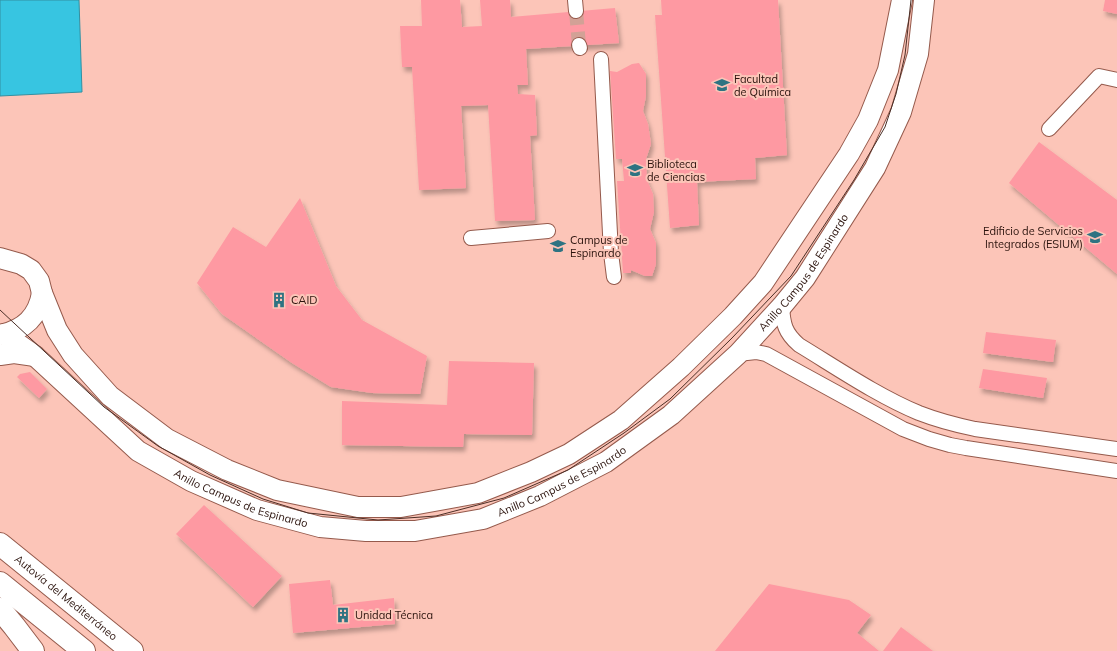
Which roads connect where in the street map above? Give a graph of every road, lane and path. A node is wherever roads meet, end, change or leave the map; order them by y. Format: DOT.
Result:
graph roads {
  1 [pos="902,0"];
  2 [pos="924,0"];
  3 [pos="601,59"];
  4 [pos="1117,80"];
  5 [pos="1050,129"];
  6 [pos="548,231"];
  7 [pos="471,238"];
  8 [pos="3,261"];
  9 [pos="614,277"];
  10 [pos="42,293"];
  11 [pos="782,306"];
  12 [pos="2,335"];
  13 [pos="738,354"];
  14 [pos="0,355"];
  15 [pos="35,356"];
  16 [pos="1117,449"];
  17 [pos="1117,471"];
  18 [pos="0,544"];
  19 [pos="0,583"];
  20 [pos="0,610"];
  21 [pos="33,651"];
  22 [pos="84,651"];
  23 [pos="132,651"];
  1 -- 10 [label="main road, Anillo Campus de Espinardo"];
  2 -- 11 [label="main road, Anillo Campus de Espinardo"];
  3 -- 9 [label="street"];
  4 -- 5 [label="street"];
  6 -- 7 [label="street"];
  8 -- 10 [label="main road, Anillo Campus de Espinardo"];
  10 -- 12 [label="main road, Anillo Campus de Espinardo"];
  11 -- 13 [label="main road, Anillo Campus de Espinardo"];
  11 -- 16 [label="street"];
  12 -- 15 [label="main road, Anillo Campus de Espinardo"];
  13 -- 15 [label="main road, Anillo Campus de Espinardo"];
  13 -- 17 [label="street"];
  14 -- 15 [label="main road"];
  18 -- 23 [label="highway, Autovía del Mediterráneo"];
  19 -- 22 [label="highway"];
  20 -- 21 [label="highway"];
}
